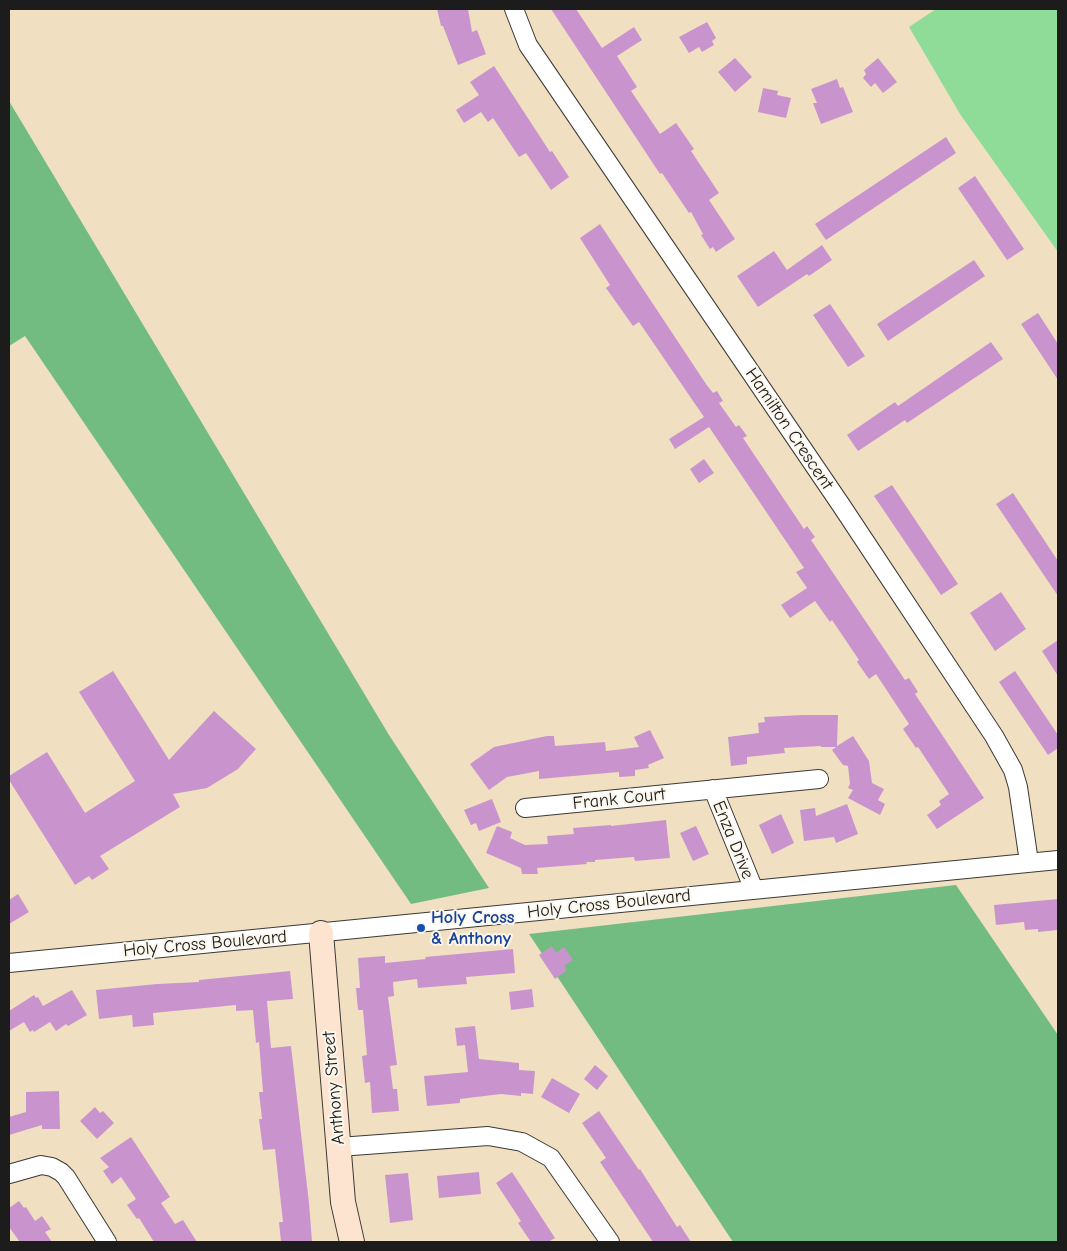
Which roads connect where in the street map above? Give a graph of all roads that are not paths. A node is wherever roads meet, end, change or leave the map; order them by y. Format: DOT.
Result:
graph roads {
  1 [pos="514,9"];
  2 [pos="819,779"];
  3 [pos="713,789"];
  4 [pos="525,808"];
  5 [pos="1058,860"];
  6 [pos="1029,862"];
  7 [pos="754,890"];
  8 [pos="321,933"];
  9 [pos="9,963"];
  10 [pos="339,1147"];
  11 [pos="9,1174"];
  12 [pos="107,1242"];
  13 [pos="352,1242"];
  14 [pos="610,1242"];
  1 -- 6 [label="street, Hamilton Crescent"];
  2 -- 3 [label="street, Frank Court"];
  3 -- 4 [label="street, Frank Court"];
  3 -- 7 [label="street, Enza Drive"];
  5 -- 6 [label="street, Holy Cross Boulevard"];
  6 -- 7 [label="street, Holy Cross Boulevard"];
  7 -- 8 [label="street, Holy Cross Boulevard"];
  8 -- 9 [label="street, Holy Cross Boulevard"];
  8 -- 10 [label="street, Anthony Street"];
  10 -- 13 [label="street, Anthony Street"];
  10 -- 14 [label="street"];
  11 -- 12 [label="street"];
}
